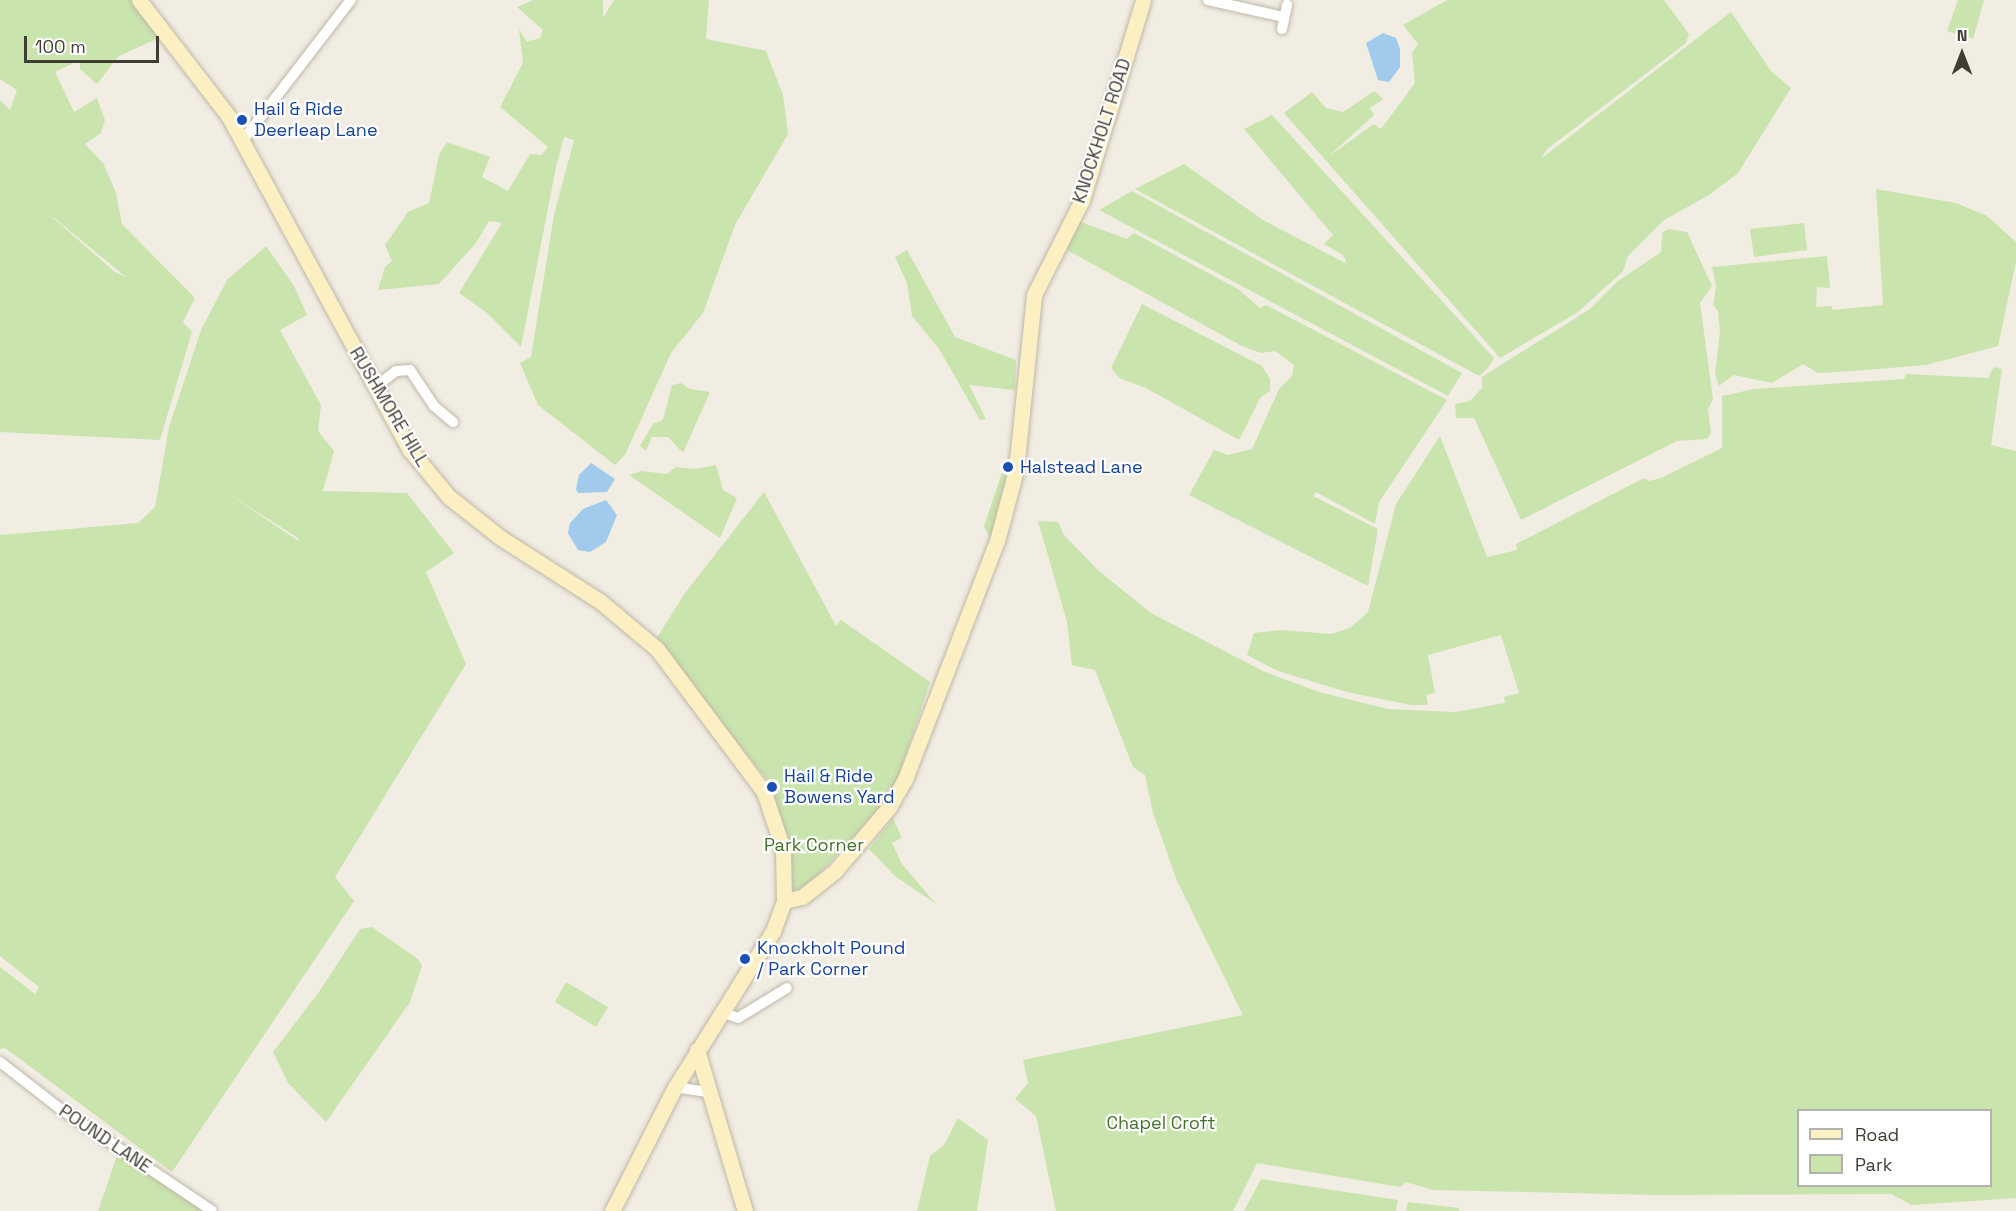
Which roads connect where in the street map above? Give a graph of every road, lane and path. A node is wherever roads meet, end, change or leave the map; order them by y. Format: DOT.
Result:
graph roads {
  1 [pos="140,0"];
  2 [pos="351,0"];
  3 [pos="1143,0"];
  4 [pos="1208,0"];
  5 [pos="1287,5"];
  6 [pos="1284,17"];
  7 [pos="1282,29"];
  8 [pos="243,140"];
  9 [pos="375,387"];
  10 [pos="453,423"];
  11 [pos="784,902"];
  12 [pos="787,988"];
  13 [pos="722,1012"];
  14 [pos="697,1050"];
  15 [pos="0,1062"];
  16 [pos="675,1087"];
  17 [pos="707,1092"];
  18 [pos="212,1211"];
  19 [pos="612,1211"];
  20 [pos="745,1211"];
  1 -- 8 [label="street, RUSHMORE HILL"];
  2 -- 8 [label="street"];
  3 -- 11 [label="street, KNOCKHOLT ROAD"];
  4 -- 6 [label="street"];
  5 -- 6 [label="street"];
  6 -- 7 [label="street"];
  8 -- 9 [label="street, RUSHMORE HILL"];
  9 -- 10 [label="street"];
  9 -- 11 [label="street, RUSHMORE HILL"];
  11 -- 13 [label="street"];
  12 -- 13 [label="street"];
  13 -- 14 [label="street"];
  14 -- 16 [label="street"];
  14 -- 17 [label="street"];
  15 -- 18 [label="street, POUND LANE"];
  16 -- 17 [label="street"];
  16 -- 19 [label="street"];
  17 -- 20 [label="street"];
}
